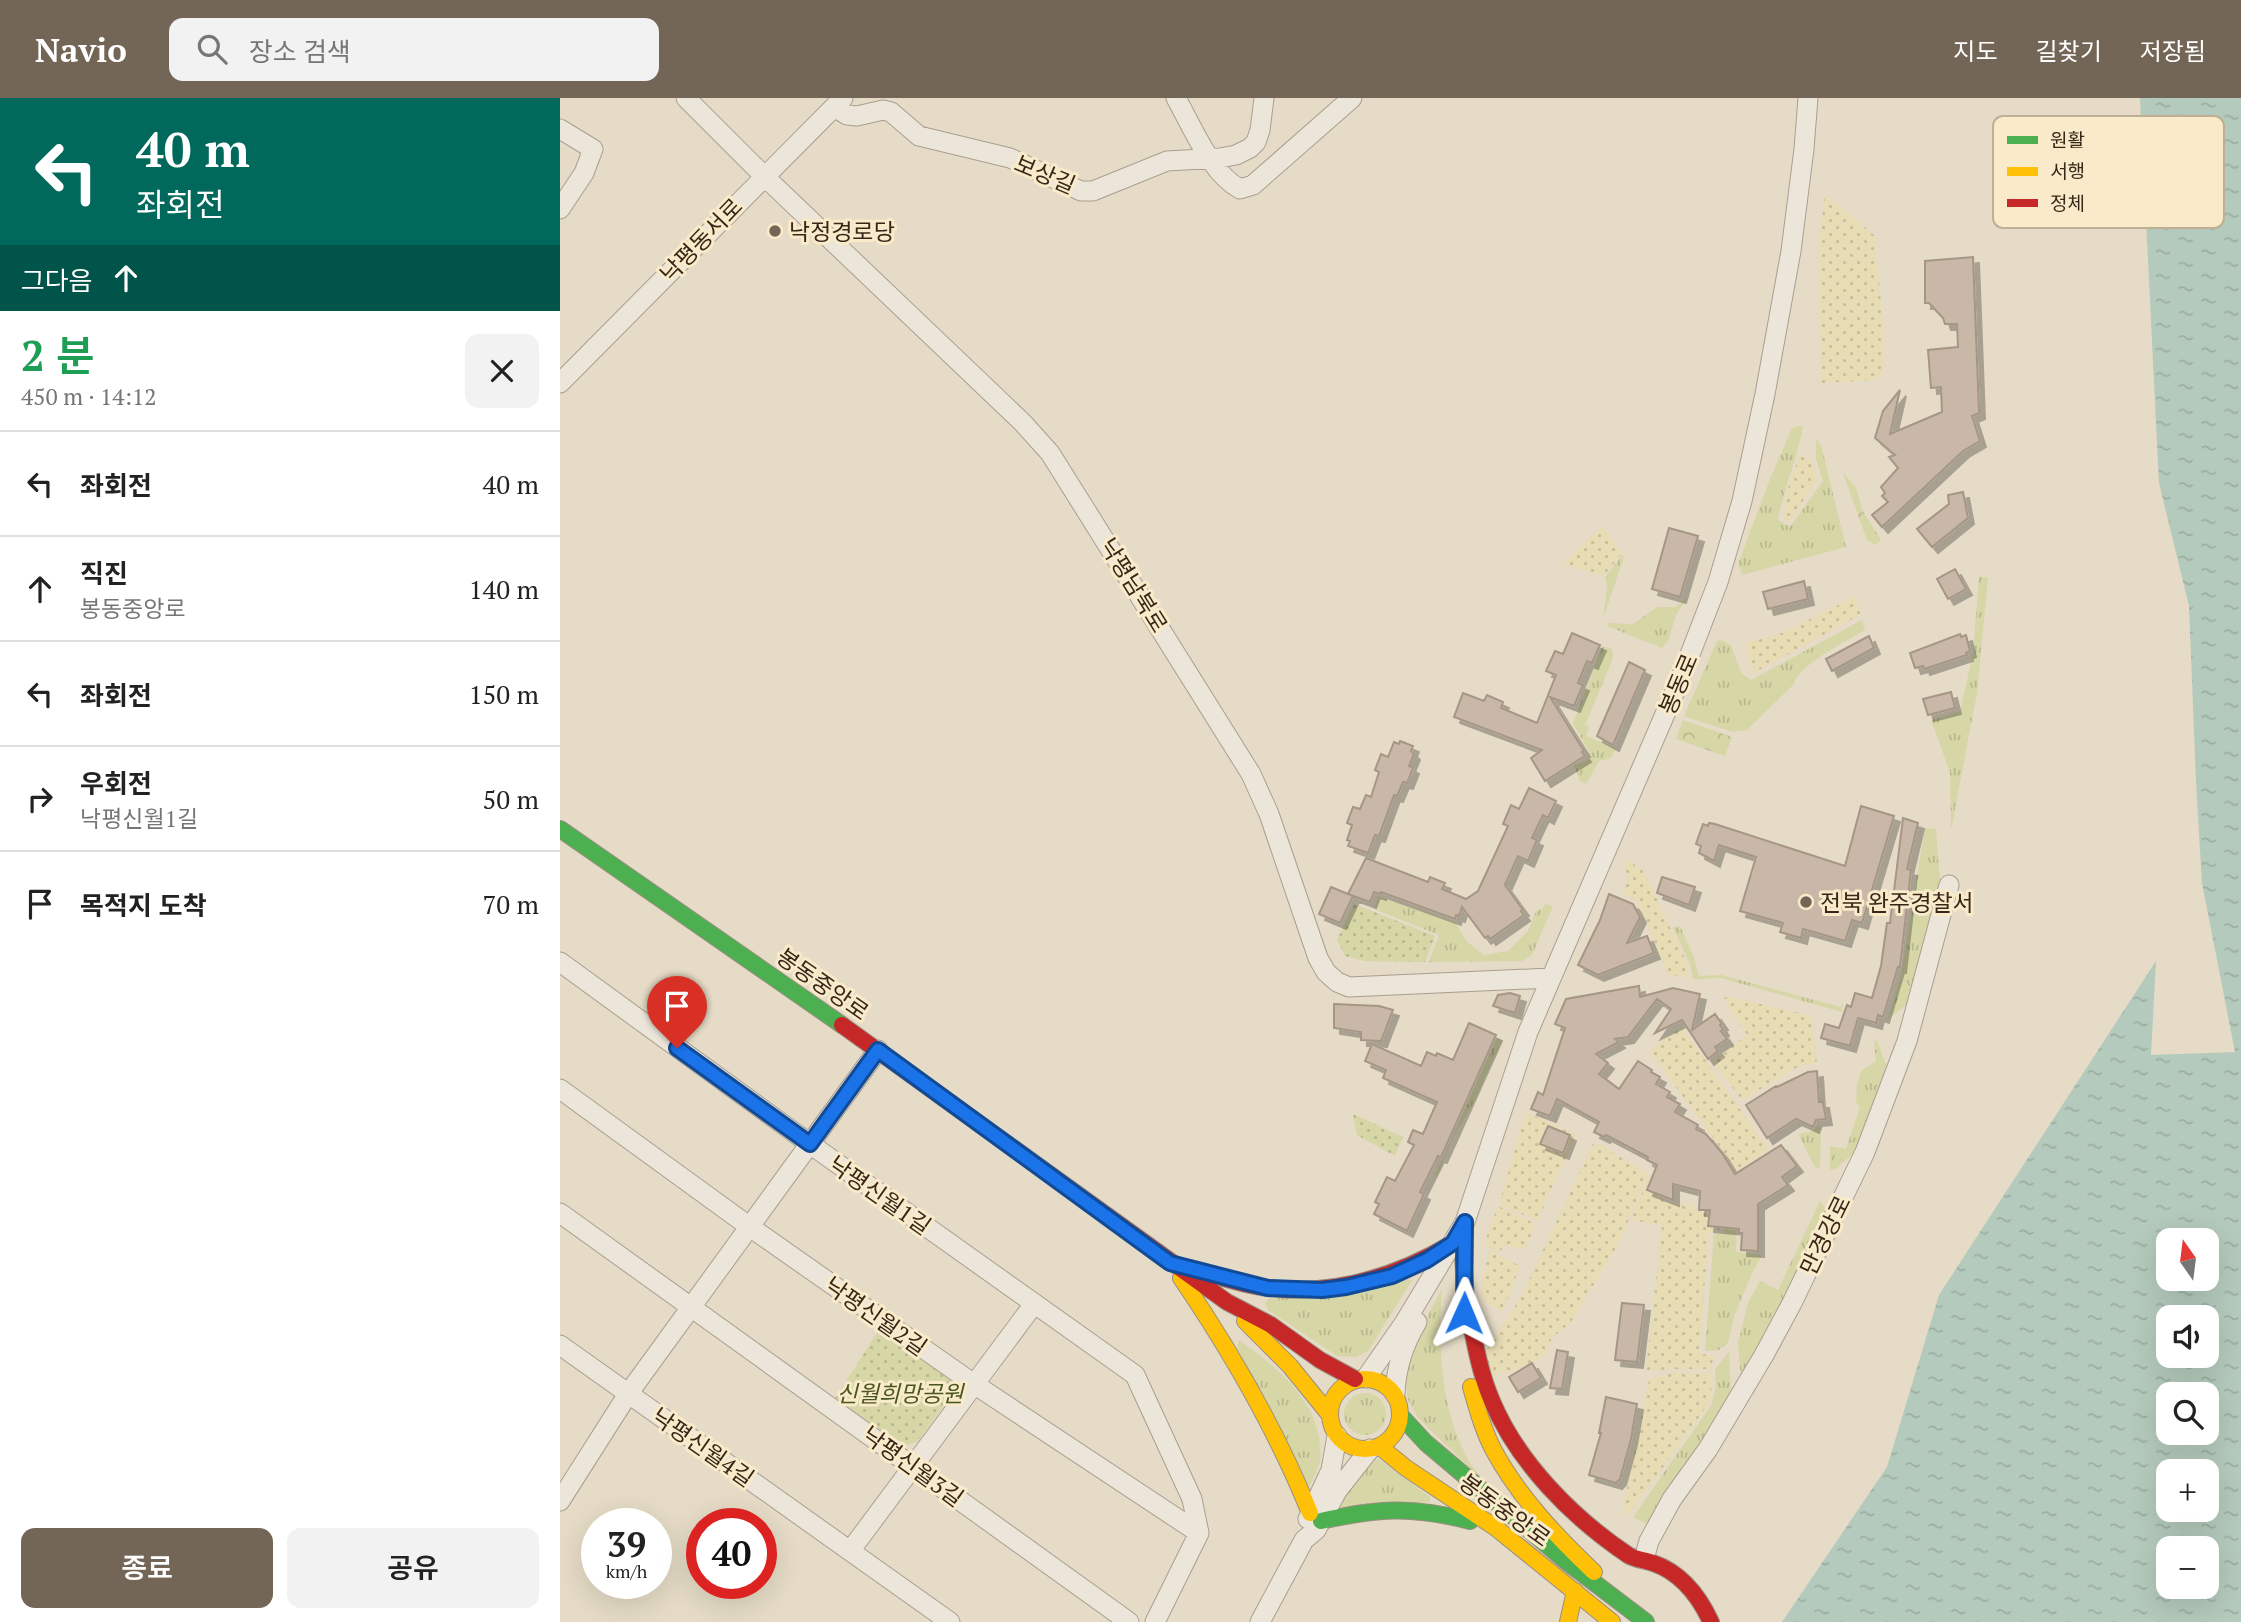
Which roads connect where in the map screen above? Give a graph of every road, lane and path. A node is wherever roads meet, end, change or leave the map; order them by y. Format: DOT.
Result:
graph roads {
  1 [pos="686,98"];
  2 [pos="1176,98"];
  3 [pos="1264,98"];
  4 [pos="1352,98"];
  5 [pos="1808,98"];
  6 [pos="838,103"];
  7 [pos="560,128"];
  8 [pos="1210,158"];
  9 [pos="764,176"];
  10 [pos="560,209"];
  11 [pos="560,383"];
  12 [pos="560,829"];
  13 [pos="1948,885"];
  14 [pos="562,969"];
  15 [pos="1551,978"];
  16 [pos="878,1050"];
  17 [pos="560,1089"];
  18 [pos="810,1144"];
  19 [pos="560,1213"];
  20 [pos="1465,1222"];
  21 [pos="750,1227"];
  22 [pos="1453,1243"];
  23 [pos="1170,1263"];
  24 [pos="1466,1298"];
  25 [pos="1227,1302"];
  26 [pos="1034,1304"];
  27 [pos="691,1308"];
  28 [pos="560,1345"];
  29 [pos="1361,1379"];
  30 [pos="974,1384"];
  31 [pos="628,1394"];
  32 [pos="1395,1394"];
  33 [pos="1329,1414"];
  34 [pos="1401,1416"];
  35 [pos="1337,1436"];
  36 [pos="1374,1448"];
  37 [pos="913,1466"];
  38 [pos="1554,1490"];
  39 [pos="560,1501"];
  40 [pos="1316,1517"];
  41 [pos="1496,1528"];
  42 [pos="1199,1533"];
  43 [pos="850,1551"];
  44 [pos="1638,1558"];
  45 [pos="1595,1576"];
  46 [pos="1575,1591"];
  47 [pos="1607,1618"];
  48 [pos="950,1622"];
  49 [pos="1129,1622"];
  50 [pos="1155,1622"];
  51 [pos="1260,1622"];
  52 [pos="1568,1622"];
  53 [pos="1646,1622"];
  54 [pos="1711,1622"];
  1 -- 9 [label="street, 낙평남북로"];
  2 -- 8 [label="street"];
  3 -- 8 [label="street, 보상길"];
  4 -- 8 [label="street"];
  5 -- 15 [label="street, 봉동로"];
  6 -- 8 [label="street, 보상길"];
  6 -- 9 [label="street, 낙평동서로"];
  7 -- 10 [label="street"];
  9 -- 11 [label="street, 낙평동서로"];
  9 -- 15 [label="street, 낙평남북로"];
  12 -- 16 [label="street, 봉동중앙로"];
  13 -- 44 [label="street, 만경강로"];
  14 -- 18 [label="street, 낙평신월1길"];
  15 -- 20 [label="street, 봉동로"];
  16 -- 18 [label="street"];
  16 -- 23 [label="street, 봉동중앙로"];
  17 -- 21 [label="street, 낙평신월2길"];
  18 -- 21 [label="street"];
  18 -- 26 [label="street, 낙평신월1길"];
  19 -- 27 [label="street, 낙평신월3길"];
  20 -- 22 [label="street, 봉동로"];
  20 -- 24 [label="street"];
  21 -- 27 [label="street"];
  21 -- 30 [label="street, 낙평신월2길"];
  22 -- 23 [label="street"];
  22 -- 29 [label="street, 봉동로"];
  22 -- 32 [label="street, 봉동로"];
  23 -- 25 [label="street, 봉동중앙로"];
  23 -- 40 [label="street"];
  24 -- 38 [label="street"];
  24 -- 45 [label="street"];
  25 -- 29 [label="street, 봉동중앙로"];
  25 -- 33 [label="street, 봉동중앙로"];
  26 -- 30 [label="street"];
  26 -- 42 [label="street, 낙평신월1길"];
  27 -- 31 [label="street"];
  27 -- 37 [label="street, 낙평신월3길"];
  28 -- 31 [label="street, 낙평신월4길"];
  29 -- 32 [label="street, 봉동중앙로"];
  29 -- 33 [label="street"];
  30 -- 37 [label="street"];
  30 -- 42 [label="street, 낙평신월2길"];
  31 -- 39 [label="street"];
  31 -- 43 [label="street, 낙평신월4길"];
  32 -- 34 [label="street, 봉동중앙로"];
  33 -- 35 [label="street, 봉동중앙로"];
  34 -- 36 [label="street"];
  34 -- 45 [label="street, 봉동중앙로"];
  35 -- 36 [label="street, 봉동중앙로"];
  35 -- 40 [label="street"];
  36 -- 40 [label="street"];
  36 -- 41 [label="street, 봉동중앙로"];
  37 -- 43 [label="street"];
  37 -- 49 [label="street, 낙평신월3길"];
  38 -- 44 [label="street"];
  38 -- 45 [label="street"];
  40 -- 41 [label="street"];
  40 -- 51 [label="street"];
  41 -- 46 [label="street, 봉동중앙로"];
  42 -- 50 [label="street"];
  43 -- 48 [label="street, 낙평신월4길"];
  44 -- 45 [label="street"];
  44 -- 54 [label="street"];
  45 -- 53 [label="street"];
  46 -- 47 [label="street, 봉동중앙로"];
  46 -- 52 [label="street"];
}
